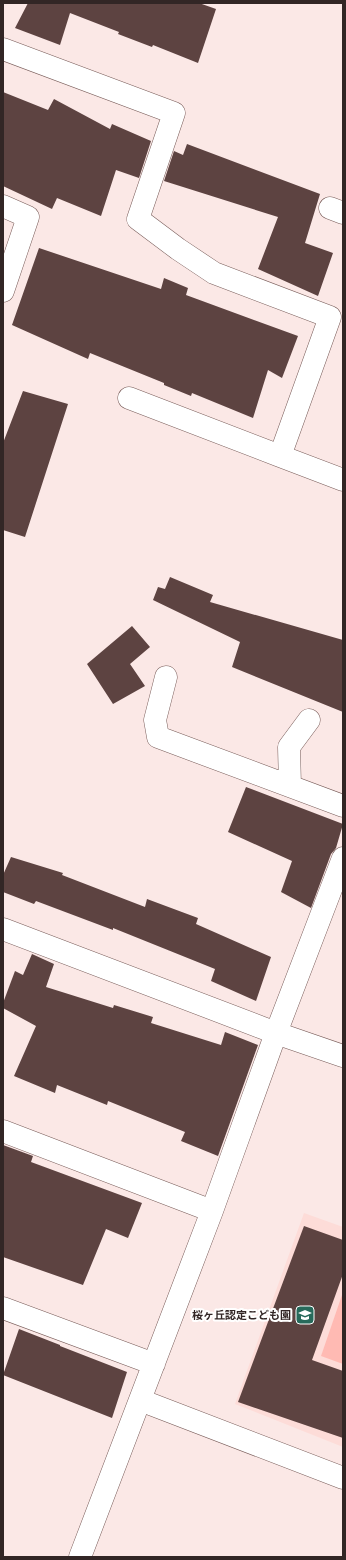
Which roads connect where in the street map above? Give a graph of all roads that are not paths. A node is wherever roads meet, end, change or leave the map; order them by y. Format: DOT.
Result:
graph roads {
  1 [pos="3,49"];
  2 [pos="3,206"];
  3 [pos="3,291"];
  4 [pos="129,398"];
  5 [pos="280,456"];
  6 [pos="343,480"];
  7 [pos="166,677"];
  8 [pos="309,720"];
  9 [pos="290,786"];
  10 [pos="343,806"];
  11 [pos="343,858"];
  12 [pos="3,929"];
  13 [pos="276,1033"];
  14 [pos="343,1056"];
  15 [pos="3,1131"];
  16 [pos="212,1211"];
  17 [pos="3,1308"];
  18 [pos="154,1364"];
  19 [pos="140,1400"];
  20 [pos="343,1478"];
  21 [pos="80,1557"];
  1 -- 5 [label="street"];
  2 -- 3 [label="street"];
  4 -- 5 [label="street"];
  5 -- 6 [label="street"];
  7 -- 9 [label="street"];
  8 -- 9 [label="street"];
  9 -- 10 [label="street"];
  11 -- 13 [label="street"];
  12 -- 13 [label="street"];
  13 -- 14 [label="street"];
  13 -- 16 [label="street"];
  15 -- 16 [label="street"];
  16 -- 18 [label="street"];
  17 -- 18 [label="street"];
  18 -- 19 [label="street"];
  19 -- 20 [label="street"];
  19 -- 21 [label="street"];
}
